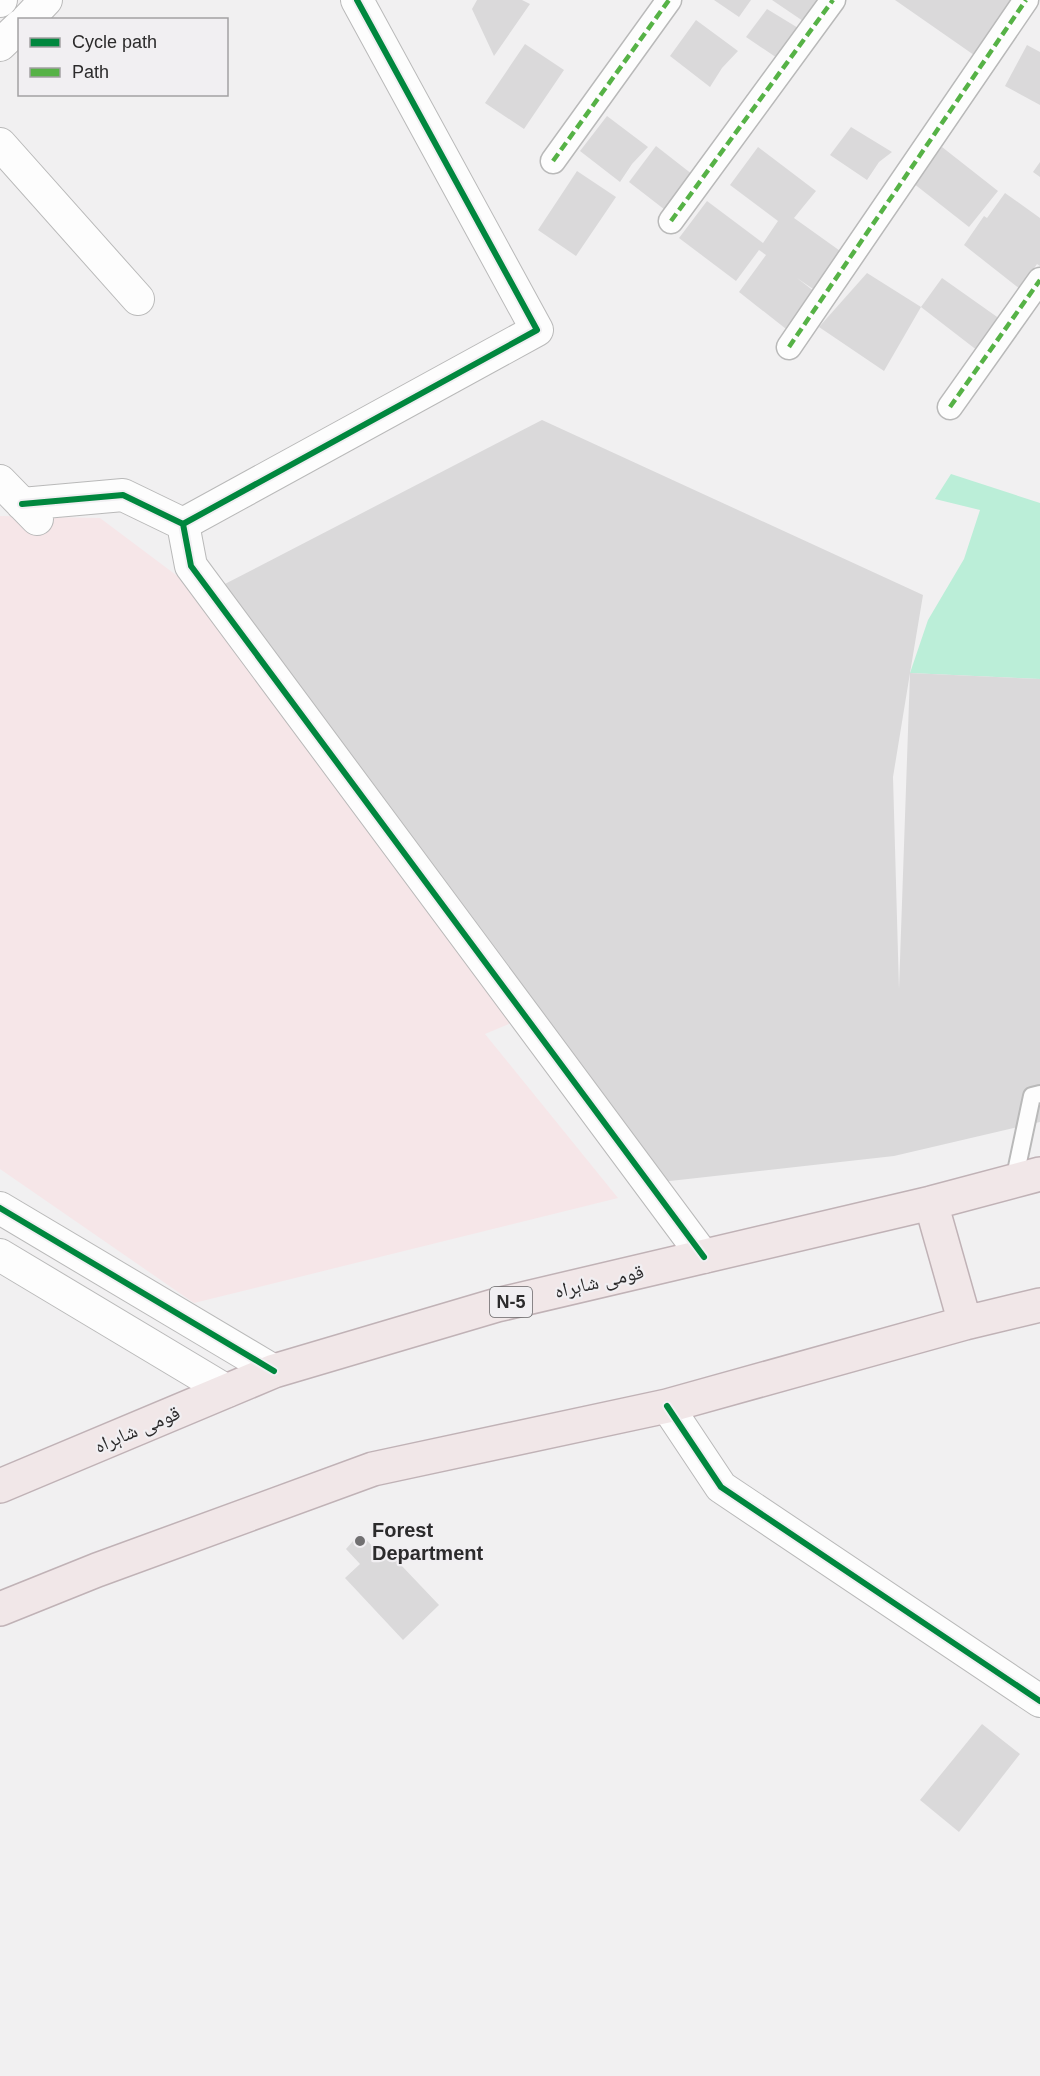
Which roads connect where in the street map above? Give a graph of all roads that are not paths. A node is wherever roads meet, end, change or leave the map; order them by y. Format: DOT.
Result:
graph roads {
  1 [pos="46,0"];
  2 [pos="357,0"];
  3 [pos="669,0"];
  4 [pos="832,0"];
  5 [pos="1026,0"];
  6 [pos="29,18"];
  7 [pos="18,28"];
  8 [pos="0,45"];
  9 [pos="0,144"];
  10 [pos="553,161"];
  11 [pos="671,221"];
  12 [pos="1040,280"];
  13 [pos="138,299"];
  14 [pos="789,347"];
  15 [pos="950,407"];
  16 [pos="0,481"];
  17 [pos="183,524"];
  18 [pos="1040,1094"];
  19 [pos="1027,1177"];
  20 [pos="931,1203"];
  21 [pos="0,1208"];
  22 [pos="0,1254"];
  23 [pos="704,1257"];
  24 [pos="1040,1305"];
  25 [pos="965,1323"];
  26 [pos="274,1371"];
  27 [pos="227,1391"];
  28 [pos="667,1406"];
  29 [pos="0,1486"];
  30 [pos="0,1609"];
  31 [pos="1040,1701"];
  1 -- 6 [label="street"];
  2 -- 17 [label="street"];
  3 -- 10 [label="street"];
  4 -- 11 [label="street"];
  5 -- 14 [label="street"];
  7 -- 8 [label="street"];
  9 -- 13 [label="street"];
  12 -- 15 [label="street"];
  16 -- 17 [label="street"];
  17 -- 23 [label="street"];
  18 -- 19 [label="lane"];
  19 -- 20 [label="highway, قومی شاہراہ / N-5"];
  20 -- 23 [label="highway, قومی شاہراہ / N-5"];
  20 -- 25 [label="highway"];
  21 -- 26 [label="street"];
  22 -- 27 [label="street"];
  23 -- 26 [label="highway, قومی شاہراہ / N-5"];
  24 -- 25 [label="highway"];
  25 -- 28 [label="highway"];
  26 -- 27 [label="highway, قومی شاہراہ / N-5"];
  27 -- 29 [label="highway, قومی شاہراہ / N-5"];
  28 -- 30 [label="highway"];
  28 -- 31 [label="street"];
}
